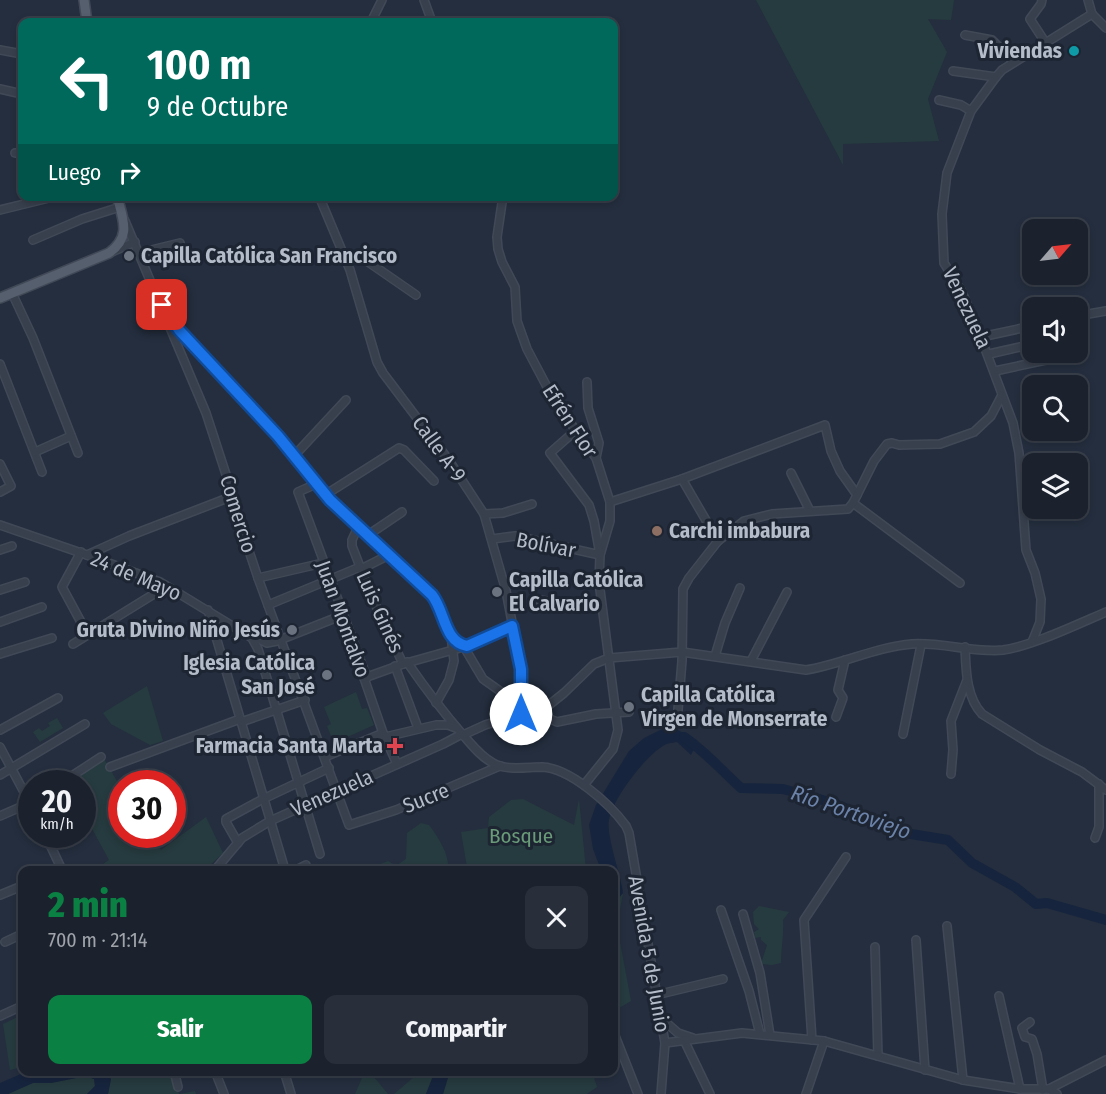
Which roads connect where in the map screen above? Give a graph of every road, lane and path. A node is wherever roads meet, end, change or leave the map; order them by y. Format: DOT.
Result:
graph roads {
  1 [pos="84,0"];
  2 [pos="382,0"];
  3 [pos="424,0"];
  4 [pos="1042,0"];
  5 [pos="1088,0"];
  6 [pos="1092,14"];
  7 [pos="86,18"];
  8 [pos="373,18"];
  9 [pos="431,18"];
  10 [pos="1106,28"];
  11 [pos="965,35"];
  12 [pos="1045,42"];
  13 [pos="0,50"];
  14 [pos="18,53"];
  15 [pos="1014,62"];
  16 [pos="953,71"];
  17 [pos="996,77"];
  18 [pos="0,89"];
  19 [pos="18,93"];
  20 [pos="939,100"];
  21 [pos="971,111"];
  22 [pos="37,201"];
  23 [pos="118,201"];
  24 [pos="321,201"];
  25 [pos="502,201"];
  26 [pos="120,207"];
  27 [pos="0,210"];
  28 [pos="33,240"];
  29 [pos="135,242"];
  30 [pos="180,243"];
  31 [pos="109,253"];
  32 [pos="139,253"];
  33 [pos="345,259"];
  34 [pos="12,293"];
  35 [pos="416,295"];
  36 [pos="0,298"];
  37 [pos="162,305"];
  38 [pos="1106,311"];
  39 [pos="1088,314"];
  40 [pos="1022,328"];
  41 [pos="981,337"];
  42 [pos="190,341"];
  43 [pos="178,346"];
  44 [pos="1022,347"];
  45 [pos="988,354"];
  46 [pos="1032,363"];
  47 [pos="0,364"];
  48 [pos="995,371"];
  49 [pos="587,382"];
  50 [pos="1002,395"];
  51 [pos="346,400"];
  52 [pos="575,431"];
  53 [pos="71,436"];
  54 [pos="35,452"];
  55 [pos="78,453"];
  56 [pos="294,456"];
  57 [pos="596,458"];
  58 [pos="0,464"];
  59 [pos="42,472"];
  60 [pos="791,473"];
  61 [pos="682,479"];
  62 [pos="434,481"];
  63 [pos="316,484"];
  64 [pos="0,492"];
  65 [pos="325,495"];
  66 [pos="857,495"];
  67 [pos="231,497"];
  68 [pos="610,502"];
  69 [pos="853,502"];
  70 [pos="532,504"];
  71 [pos="402,512"];
  72 [pos="810,512"];
  73 [pos="484,514"];
  74 [pos="0,525"];
  75 [pos="358,527"];
  76 [pos="368,535"];
  77 [pos="492,539"];
  78 [pos="718,541"];
  79 [pos="12,546"];
  80 [pos="0,550"];
  81 [pos="84,554"];
  82 [pos="389,555"];
  83 [pos="600,555"];
  84 [pos="323,563"];
  85 [pos="360,568"];
  86 [pos="258,578"];
  87 [pos="329,579"];
  88 [pos="26,582"];
  89 [pos="960,583"];
  90 [pos="165,585"];
  91 [pos="740,588"];
  92 [pos="0,590"];
  93 [pos="787,592"];
  94 [pos="538,600"];
  95 [pos="268,605"];
  96 [pos="42,607"];
  97 [pos="602,607"];
  98 [pos="208,609"];
  99 [pos="1106,612"];
  100 [pos="217,615"];
  101 [pos="343,615"];
  102 [pos="0,622"];
  103 [pos="212,625"];
  104 [pos="512,626"];
  105 [pos="248,634"];
  106 [pos="88,635"];
  107 [pos="451,636"];
  108 [pos="52,638"];
  109 [pos="282,640"];
  110 [pos="1032,642"];
  111 [pos="73,644"];
  112 [pos="921,645"];
  113 [pos="466,646"];
  114 [pos="965,647"];
  115 [pos="258,649"];
  116 [pos="453,649"];
  117 [pos="682,652"];
  118 [pos="0,654"];
  119 [pos="715,656"];
  120 [pos="609,658"];
  121 [pos="844,660"];
  122 [pos="751,661"];
  123 [pos="402,664"];
  124 [pos="365,678"];
  125 [pos="967,680"];
  126 [pos="58,698"];
  127 [pos="305,700"];
  128 [pos="436,703"];
  129 [pos="519,707"];
  130 [pos="276,710"];
  131 [pos="532,711"];
  132 [pos="616,712"];
  133 [pos="629,712"];
  134 [pos="836,717"];
  135 [pos="240,720"];
  136 [pos="677,722"];
  137 [pos="85,724"];
  138 [pos="418,729"];
  139 [pos="0,730"];
  140 [pos="461,733"];
  141 [pos="903,734"];
  142 [pos="384,735"];
  143 [pos="0,747"];
  144 [pos="101,757"];
  145 [pos="325,757"];
  146 [pos="397,764"];
  147 [pos="500,766"];
  148 [pos="110,767"];
  149 [pos="11,768"];
  150 [pos="329,768"];
  151 [pos="81,770"];
  152 [pos="951,774"];
  153 [pos="0,775"];
  154 [pos="18,781"];
  155 [pos="299,782"];
  156 [pos="1099,784"];
  157 [pos="586,787"];
  158 [pos="337,790"];
  159 [pos="1106,790"];
  160 [pos="263,799"];
  161 [pos="305,804"];
  162 [pos="18,809"];
  163 [pos="0,816"];
  164 [pos="270,821"];
  165 [pos="349,825"];
  166 [pos="1095,838"];
  167 [pos="238,843"];
  168 [pos="53,848"];
  169 [pos="320,854"];
  170 [pos="846,857"];
  171 [pos="60,866"];
  172 [pos="218,866"];
  173 [pos="284,866"];
  174 [pos="18,888"];
  175 [pos="0,895"];
  176 [pos="721,910"];
  177 [pos="743,914"];
  178 [pos="947,926"];
  179 [pos="18,936"];
  180 [pos="916,940"];
  181 [pos="5,942"];
  182 [pos="875,947"];
  183 [pos="723,979"];
  184 [pos="656,995"];
  185 [pos="999,996"];
  186 [pos="18,1008"];
  187 [pos="0,1016"];
  188 [pos="661,1017"];
  189 [pos="1030,1022"];
  190 [pos="760,1034"];
  191 [pos="770,1035"];
  192 [pos="695,1038"];
  193 [pos="684,1040"];
  194 [pos="812,1040"];
  195 [pos="824,1041"];
  196 [pos="618,1043"];
  197 [pos="665,1043"];
  198 [pos="878,1056"];
  199 [pos="1106,1060"];
  200 [pos="925,1070"];
  201 [pos="175,1076"];
  202 [pos="217,1076"];
  203 [pos="286,1076"];
  204 [pos="963,1080"];
  205 [pos="178,1087"];
  206 [pos="1020,1089"];
  207 [pos="1046,1089"];
  208 [pos="224,1094"];
  209 [pos="291,1094"];
  210 [pos="638,1094"];
  211 [pos="661,1094"];
  212 [pos="710,1094"];
  213 [pos="806,1094"];
  214 [pos="1057,1094"];
  1 -- 7 [label="main road"];
  2 -- 8 [label="street"];
  3 -- 9 [label="street"];
  4 -- 12 [label="street"];
  5 -- 6 [label="street"];
  6 -- 10 [label="street"];
  6 -- 12 [label="street, Venezuela"];
  11 -- 15 [label="street"];
  12 -- 15 [label="street, Venezuela"];
  13 -- 14 [label="street"];
  15 -- 17 [label="street, Venezuela"];
  16 -- 17 [label="street"];
  17 -- 21 [label="street, Venezuela"];
  18 -- 19 [label="street"];
  20 -- 21 [label="street"];
  21 -- 41 [label="street, Venezuela"];
  22 -- 27 [label="street"];
  23 -- 26 [label="main road"];
  24 -- 33 [label="street, Calle A-9"];
  25 -- 52 [label="street, Efrén Flor"];
  26 -- 28 [label="street"];
  26 -- 29 [label="street, Comercio"];
  26 -- 31 [label="main road"];
  29 -- 31 [label="street"];
  29 -- 32 [label="street, Comercio"];
  30 -- 32 [label="street"];
  31 -- 34 [label="main road"];
  32 -- 37 [label="street, Comercio"];
  33 -- 35 [label="street"];
  33 -- 73 [label="street, Calle A-9"];
  34 -- 36 [label="main road"];
  34 -- 53 [label="street"];
  37 -- 42 [label="street"];
  37 -- 43 [label="street, Comercio"];
  38 -- 39 [label="street"];
  40 -- 41 [label="street"];
  41 -- 45 [label="street, Venezuela"];
  42 -- 43 [label="street"];
  42 -- 56 [label="street"];
  43 -- 67 [label="street, Comercio"];
  44 -- 45 [label="street"];
  45 -- 48 [label="street, Venezuela"];
  46 -- 48 [label="street"];
  47 -- 54 [label="street"];
  48 -- 50 [label="street, Venezuela"];
  49 -- 57 [label="street"];
  50 -- 66 [label="street"];
  50 -- 110 [label="street, Venezuela"];
  51 -- 56 [label="street"];
  52 -- 57 [label="street, Efrén Flor"];
  52 -- 83 [label="street"];
  53 -- 54 [label="street"];
  53 -- 55 [label="street"];
  54 -- 59 [label="street"];
  56 -- 63 [label="street"];
  57 -- 68 [label="street, Efrén Flor"];
  58 -- 64 [label="street"];
  60 -- 72 [label="street"];
  61 -- 66 [label="street"];
  61 -- 68 [label="street"];
  61 -- 78 [label="street"];
  62 -- 65 [label="street"];
  63 -- 65 [label="street"];
  63 -- 84 [label="street, Juan Montalvo"];
  65 -- 75 [label="street"];
  66 -- 69 [label="street"];
  67 -- 81 [label="street"];
  67 -- 86 [label="street, Comercio"];
  68 -- 83 [label="street, Efrén Flor"];
  69 -- 72 [label="street"];
  69 -- 89 [label="street"];
  70 -- 73 [label="street"];
  71 -- 76 [label="street"];
  72 -- 78 [label="street"];
  73 -- 77 [label="street, Calle A-9"];
  74 -- 81 [label="street, 24 de Mayo"];
  75 -- 76 [label="street"];
  75 -- 85 [label="street, Luis Ginés"];
  76 -- 82 [label="street"];
  77 -- 83 [label="street, Bolívar"];
  77 -- 104 [label="street, Calle A-9"];
  78 -- 117 [label="street"];
  79 -- 80 [label="street"];
  81 -- 90 [label="street, 24 de Mayo"];
  81 -- 106 [label="street"];
  82 -- 85 [label="street"];
  82 -- 107 [label="street"];
  83 -- 97 [label="street, Efrén Flor"];
  84 -- 86 [label="street"];
  84 -- 87 [label="street, Juan Montalvo"];
  85 -- 87 [label="street"];
  85 -- 123 [label="street, Luis Ginés"];
  86 -- 95 [label="street, Comercio"];
  87 -- 95 [label="street"];
  87 -- 101 [label="street, Juan Montalvo"];
  88 -- 92 [label="street"];
  90 -- 98 [label="street, 24 de Mayo"];
  90 -- 106 [label="street"];
  91 -- 119 [label="street"];
  93 -- 122 [label="street"];
  94 -- 97 [label="street"];
  95 -- 109 [label="street, Comercio"];
  96 -- 102 [label="street"];
  97 -- 120 [label="street, Efrén Flor"];
  98 -- 100 [label="street, 24 de Mayo"];
  98 -- 103 [label="street"];
  99 -- 110 [label="street, Venezuela"];
  100 -- 103 [label="street"];
  100 -- 105 [label="street, 24 de Mayo"];
  101 -- 109 [label="street"];
  101 -- 124 [label="street, Juan Montalvo"];
  103 -- 135 [label="street"];
  104 -- 113 [label="street"];
  104 -- 129 [label="street, Calle A-9"];
  105 -- 109 [label="street"];
  105 -- 115 [label="street, 24 de Mayo"];
  106 -- 111 [label="street"];
  107 -- 113 [label="street"];
  107 -- 116 [label="street"];
  108 -- 118 [label="street"];
  109 -- 115 [label="street"];
  109 -- 127 [label="street, Comercio"];
  110 -- 114 [label="street, Venezuela"];
  112 -- 114 [label="street, Venezuela"];
  112 -- 121 [label="street, Venezuela"];
  112 -- 141 [label="street"];
  113 -- 116 [label="street"];
  113 -- 129 [label="street"];
  114 -- 125 [label="street"];
  115 -- 130 [label="street, 24 de Mayo"];
  116 -- 123 [label="street"];
  116 -- 128 [label="street"];
  117 -- 119 [label="street, Venezuela"];
  117 -- 120 [label="street, Venezuela"];
  117 -- 136 [label="street"];
  119 -- 122 [label="street, Venezuela"];
  120 -- 131 [label="street, Venezuela"];
  120 -- 132 [label="street, Efrén Flor"];
  121 -- 122 [label="street, Venezuela"];
  121 -- 134 [label="street"];
  123 -- 124 [label="street"];
  123 -- 128 [label="street, Luis Ginés"];
  123 -- 138 [label="street"];
  124 -- 142 [label="street, Juan Montalvo"];
  125 -- 152 [label="street"];
  125 -- 156 [label="street"];
  126 -- 139 [label="street"];
  127 -- 130 [label="street"];
  127 -- 145 [label="street, Comercio"];
  128 -- 140 [label="street, Luis Ginés"];
  129 -- 131 [label="street, Venezuela"];
  129 -- 140 [label="street, Venezuela"];
  130 -- 135 [label="street"];
  130 -- 155 [label="street, 24 de Mayo"];
  131 -- 132 [label="street"];
  132 -- 133 [label="street"];
  132 -- 157 [label="street, Efrén Flor"];
  135 -- 148 [label="street"];
  135 -- 160 [label="street"];
  137 -- 149 [label="street"];
  138 -- 140 [label="street"];
  138 -- 142 [label="street"];
  140 -- 146 [label="street, Venezuela"];
  140 -- 147 [label="street, Luis Ginés"];
  142 -- 145 [label="street"];
  142 -- 146 [label="street, Juan Montalvo"];
  143 -- 149 [label="street"];
  144 -- 151 [label="street"];
  145 -- 150 [label="street, Comercio"];
  146 -- 158 [label="street, Venezuela"];
  147 -- 157 [label="street"];
  147 -- 165 [label="street, Sucre"];
  149 -- 153 [label="street"];
  149 -- 154 [label="street"];
  150 -- 155 [label="street"];
  150 -- 158 [label="street, Comercio"];
  155 -- 160 [label="street"];
  155 -- 161 [label="street, 24 de Mayo"];
  156 -- 159 [label="street"];
  156 -- 166 [label="street"];
  157 -- 184 [label="street, Avenida 5 de Junio"];
  158 -- 161 [label="street, Venezuela"];
  158 -- 165 [label="street, Comercio"];
  160 -- 164 [label="street"];
  160 -- 167 [label="street"];
  161 -- 164 [label="street, Venezuela"];
  161 -- 169 [label="street, 24 de Mayo"];
  162 -- 163 [label="street"];
  164 -- 167 [label="street, Venezuela"];
  164 -- 173 [label="street"];
  167 -- 172 [label="street, Venezuela"];
  168 -- 171 [label="street"];
  170 -- 194 [label="street"];
  174 -- 175 [label="street"];
  176 -- 190 [label="street"];
  177 -- 191 [label="street"];
  178 -- 204 [label="street"];
  179 -- 181 [label="street"];
  180 -- 200 [label="street"];
  182 -- 198 [label="street"];
  183 -- 184 [label="street"];
  184 -- 188 [label="street, Avenida 5 de Junio"];
  185 -- 206 [label="street"];
  186 -- 187 [label="street"];
  188 -- 192 [label="street"];
  188 -- 197 [label="street, Avenida 5 de Junio"];
  189 -- 207 [label="street"];
  190 -- 191 [label="street"];
  190 -- 192 [label="street"];
  191 -- 194 [label="street"];
  192 -- 193 [label="street"];
  193 -- 197 [label="street"];
  193 -- 212 [label="street"];
  194 -- 195 [label="street"];
  195 -- 198 [label="street"];
  195 -- 213 [label="street"];
  196 -- 210 [label="street"];
  197 -- 211 [label="street, Avenida 5 de Junio"];
  198 -- 200 [label="street"];
  199 -- 207 [label="street"];
  200 -- 204 [label="street"];
  201 -- 205 [label="street"];
  202 -- 208 [label="street"];
  203 -- 209 [label="street"];
  204 -- 206 [label="street"];
  206 -- 207 [label="street"];
  207 -- 214 [label="street"];
}
